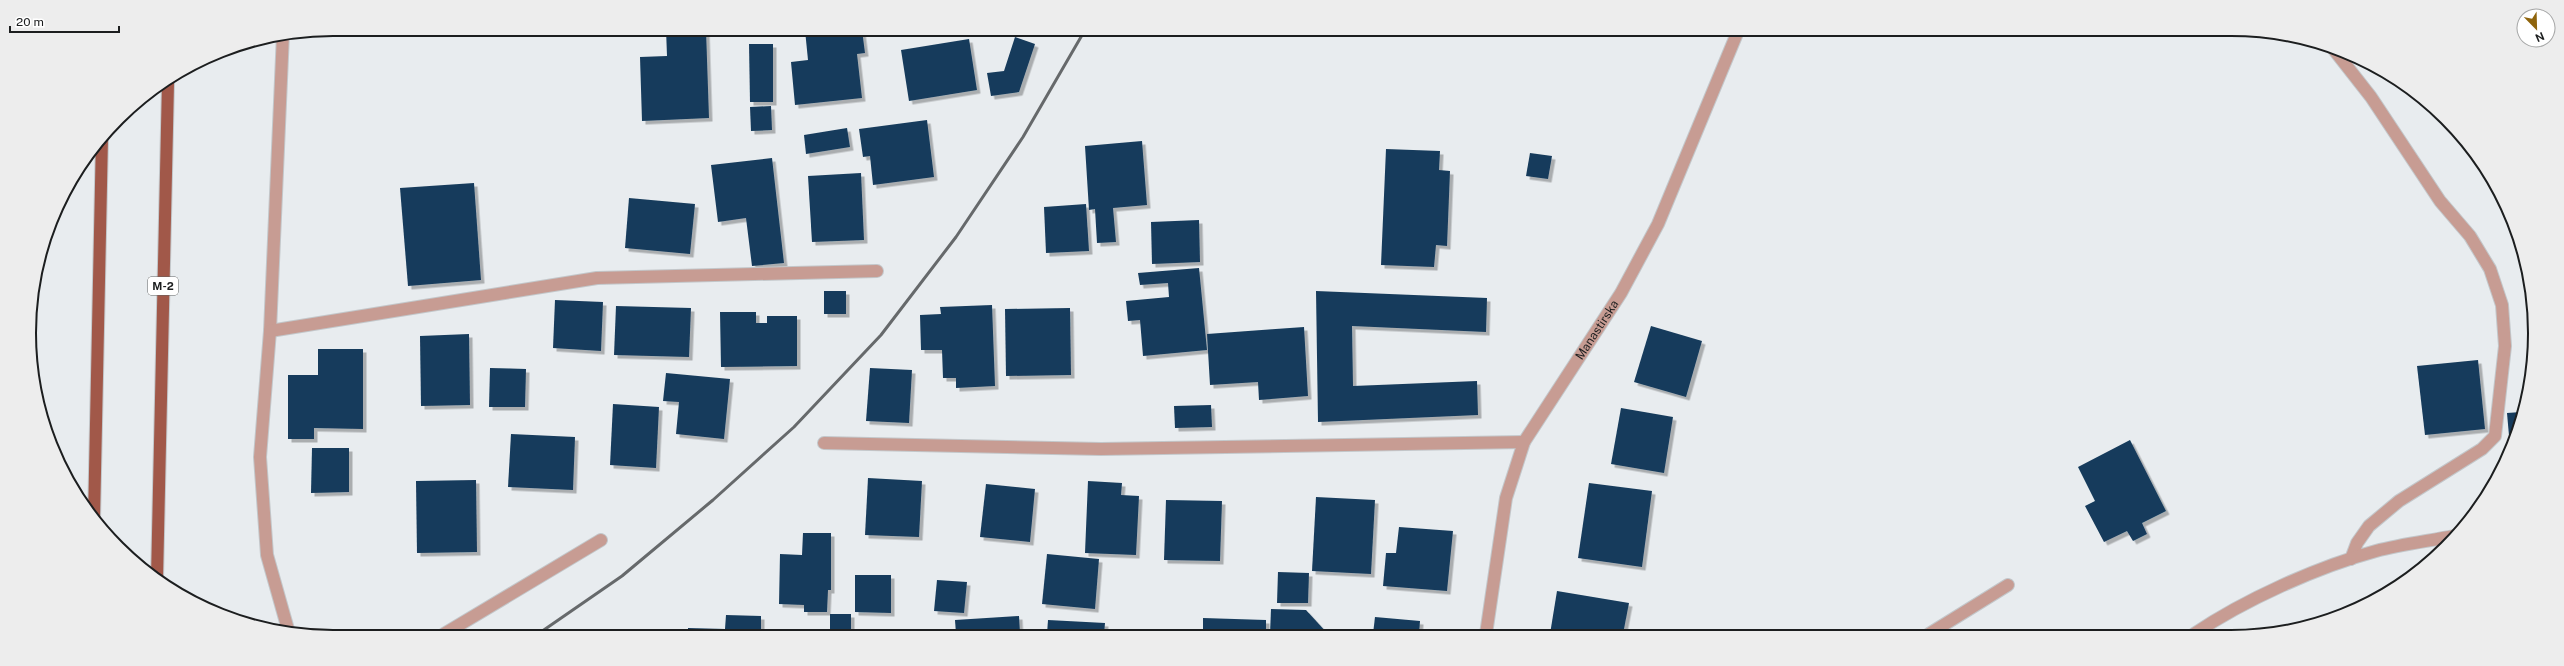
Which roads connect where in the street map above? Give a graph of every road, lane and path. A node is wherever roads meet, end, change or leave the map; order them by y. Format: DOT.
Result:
graph roads {
  1 [pos="1736,36"];
  2 [pos="283,41"];
  3 [pos="2340,57"];
  4 [pos="168,86"];
  5 [pos="102,146"];
  6 [pos="877,271"];
  7 [pos="270,331"];
  8 [pos="1524,442"];
  9 [pos="824,443"];
  10 [pos="94,510"];
  11 [pos="2446,537"];
  12 [pos="601,540"];
  13 [pos="2351,559"];
  14 [pos="157,572"];
  15 [pos="2008,585"];
  16 [pos="287,626"];
  17 [pos="451,630"];
  18 [pos="1487,630"];
  19 [pos="1935,630"];
  20 [pos="2201,630"];
  1 -- 8 [label="street, Manastirska"];
  2 -- 7 [label="street"];
  3 -- 13 [label="street"];
  4 -- 14 [label="main road, M-2"];
  5 -- 10 [label="main road"];
  6 -- 7 [label="street"];
  7 -- 16 [label="street"];
  8 -- 9 [label="street"];
  8 -- 18 [label="street, Manastirska"];
  11 -- 13 [label="street"];
  12 -- 17 [label="street"];
  13 -- 20 [label="street"];
  15 -- 19 [label="street"];
}
